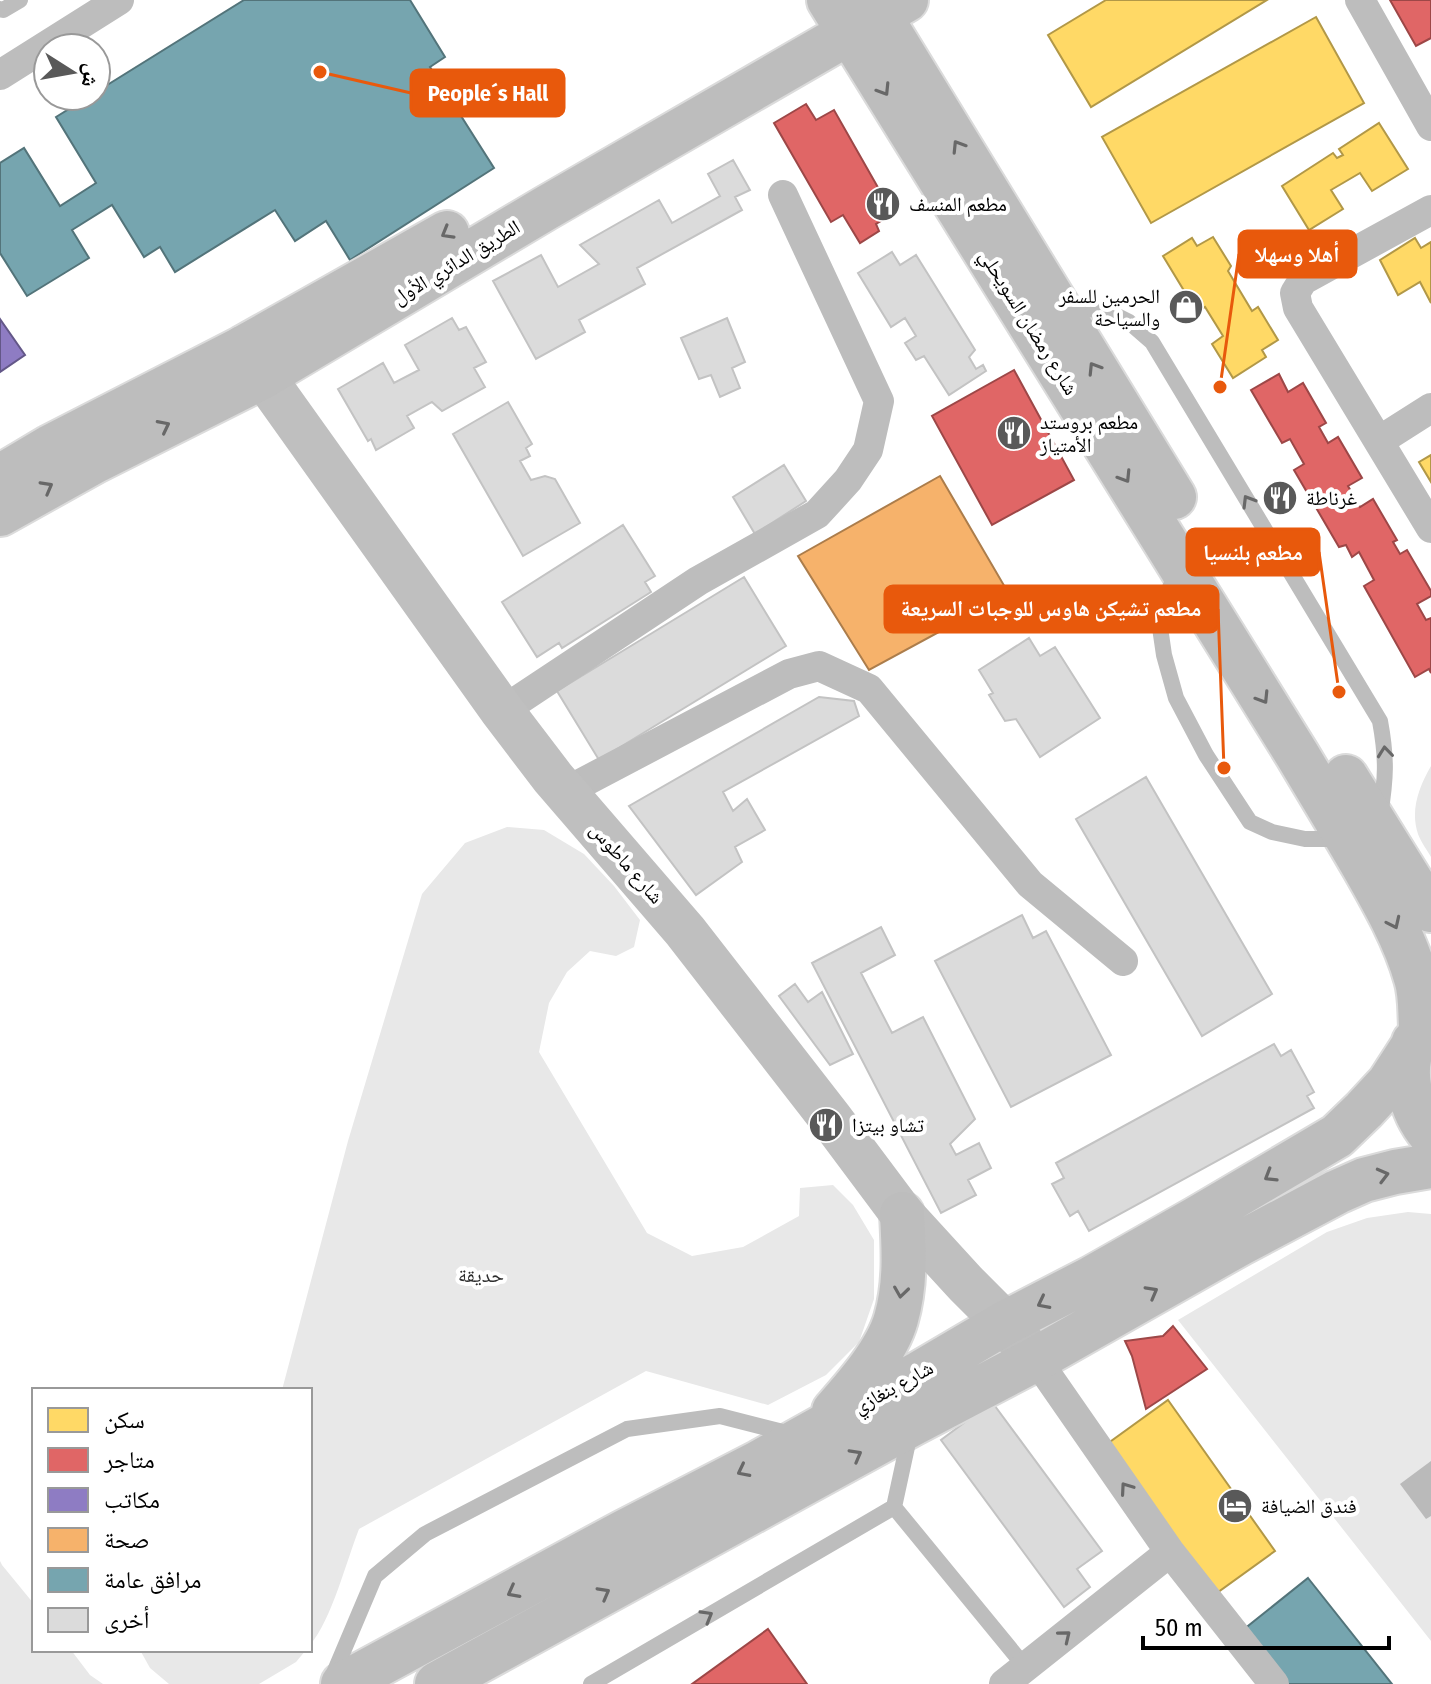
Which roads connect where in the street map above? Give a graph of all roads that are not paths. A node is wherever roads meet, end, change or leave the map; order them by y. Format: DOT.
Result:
graph roads {
  1 [pos="20,0"];
  2 [pos="119,0"];
  3 [pos="1360,0"];
  4 [pos="0,9"];
  5 [pos="861,9"];
  6 [pos="0,75"];
  7 [pos="1431,126"];
  8 [pos="783,195"];
  9 [pos="1431,210"];
  10 [pos="1054,304"];
  11 [pos="253,362"];
  12 [pos="1431,408"];
  13 [pos="1379,441"];
  14 [pos="0,447"];
  15 [pos="50,447"];
  16 [pos="3,498"];
  17 [pos="1431,528"];
  18 [pos="1180,565"];
  19 [pos="502,711"];
  20 [pos="565,792"];
  21 [pos="1363,834"];
  22 [pos="1431,910"];
  23 [pos="1123,961"];
  24 [pos="1421,1029"];
  25 [pos="1431,1135"];
  26 [pos="1431,1166"];
  27 [pos="902,1214"];
  28 [pos="1005,1323"];
  29 [pos="1036,1359"];
  30 [pos="912,1424"];
  31 [pos="812,1433"];
  32 [pos="894,1507"];
  33 [pos="1170,1552"];
  34 [pos="1015,1676"];
  35 [pos="329,1684"];
  36 [pos="343,1684"];
  37 [pos="437,1684"];
  38 [pos="591,1684"];
  39 [pos="1274,1684"];
  1 -- 4 [label="lane"];
  2 -- 6 [label="street"];
  3 -- 7 [label="street"];
  10 -- 5 [label="main road, شارع رمضان السويحلي, one-way"];
  5 -- 11 [label="main road, الطريق الدائري الأول"];
  5 -- 18 [label="main road, شارع رمضان السويحلي, one-way"];
  8 -- 19 [label="street"];
  9 -- 13 [label="street"];
  21 -- 10 [label="main road, شارع رمضان السويحلي, one-way"];
  21 -- 10 [label="lane, one-way"];
  11 -- 15 [label="main road, الطريق الدائري الأول"];
  16 -- 11 [label="main road, الطريق الدائري الأول, one-way"];
  11 -- 19 [label="street, شارع ماطوس"];
  12 -- 13 [label="street"];
  13 -- 17 [label="street"];
  14 -- 15 [label="main road"];
  15 -- 16 [label="main road, الطريق الدائري الأول"];
  18 -- 21 [label="main road, شارع رمضان السويحلي, one-way"];
  18 -- 21 [label="lane"];
  19 -- 20 [label="street, شارع ماطوس"];
  20 -- 23 [label="street"];
  20 -- 27 [label="street, شارع ماطوس"];
  21 -- 22 [label="main road, شارع رمضان السويحلي"];
  21 -- 24 [label="main road, شارع رمضان السويحلي, one-way"];
  24 -- 25 [label="main road, شارع رمضان السويحلي"];
  24 -- 28 [label="main road, شارع بنغازي, one-way"];
  29 -- 26 [label="main road, شارع بنغازي, one-way"];
  27 -- 28 [label="street, شارع ماطوس"];
  27 -- 31 [label="main road, one-way"];
  28 -- 29 [label="street, شارع ماطوس"];
  28 -- 31 [label="main road, شارع بنغازي"];
  29 -- 30 [label="main road, شارع بنغازي"];
  33 -- 29 [label="street, one-way"];
  30 -- 32 [label="lane"];
  37 -- 30 [label="main road, شارع بنغازي, one-way"];
  31 -- 35 [label="lane"];
  31 -- 36 [label="main road, شارع بنغازي, one-way"];
  32 -- 34 [label="lane"];
  38 -- 32 [label="lane, one-way"];
  34 -- 33 [label="street, one-way"];
  33 -- 39 [label="street"];
}
